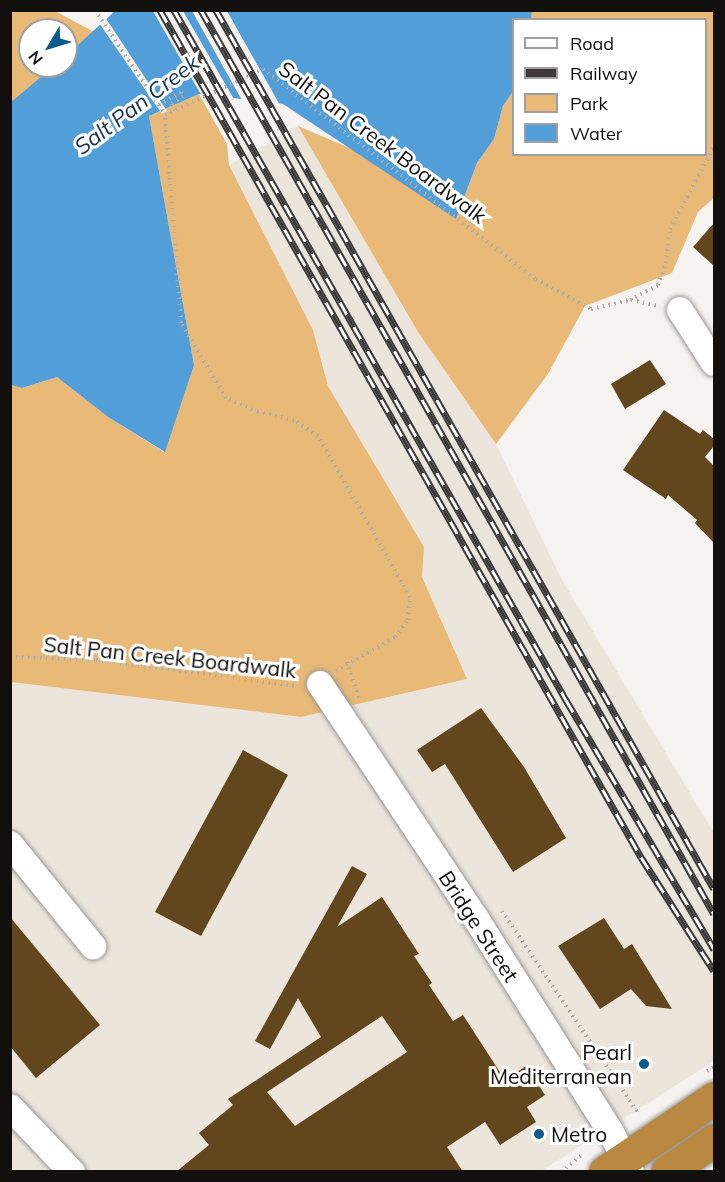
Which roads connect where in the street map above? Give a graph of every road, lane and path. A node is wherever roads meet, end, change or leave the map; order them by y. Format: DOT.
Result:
graph roads {
  1 [pos="95,10"];
  2 [pos="159,105"];
  3 [pos="175,110"];
  4 [pos="165,115"];
  5 [pos="714,147"];
  6 [pos="680,310"];
  7 [pos="714,363"];
  8 [pos="10,657"];
  9 [pos="347,662"];
  10 [pos="320,684"];
  11 [pos="364,707"];
  12 [pos="10,844"];
  13 [pos="496,904"];
  14 [pos="93,946"];
  15 [pos="714,1098"];
  16 [pos="10,1107"];
  17 [pos="639,1114"];
  18 [pos="714,1140"];
  19 [pos="621,1167"];
  20 [pos="72,1172"];
  21 [pos="667,1172"];
  1 -- 2 [label="path"];
  2 -- 3 [label="path"];
  2 -- 4 [label="path"];
  3 -- 4 [label="path, Salt Pan Creek Boardwalk"];
  3 -- 5 [label="path, Salt Pan Creek Boardwalk"];
  4 -- 9 [label="path, Salt Pan Creek Boardwalk"];
  6 -- 7 [label="street"];
  8 -- 10 [label="path, Salt Pan Creek Boardwalk"];
  9 -- 10 [label="path, Salt Pan Creek Boardwalk"];
  9 -- 11 [label="path"];
  10 -- 19 [label="street, Bridge Street"];
  12 -- 14 [label="street"];
  13 -- 17 [label="path"];
  15 -- 19 [label="highway"];
  16 -- 20 [label="street"];
  18 -- 21 [label="highway"];
}
